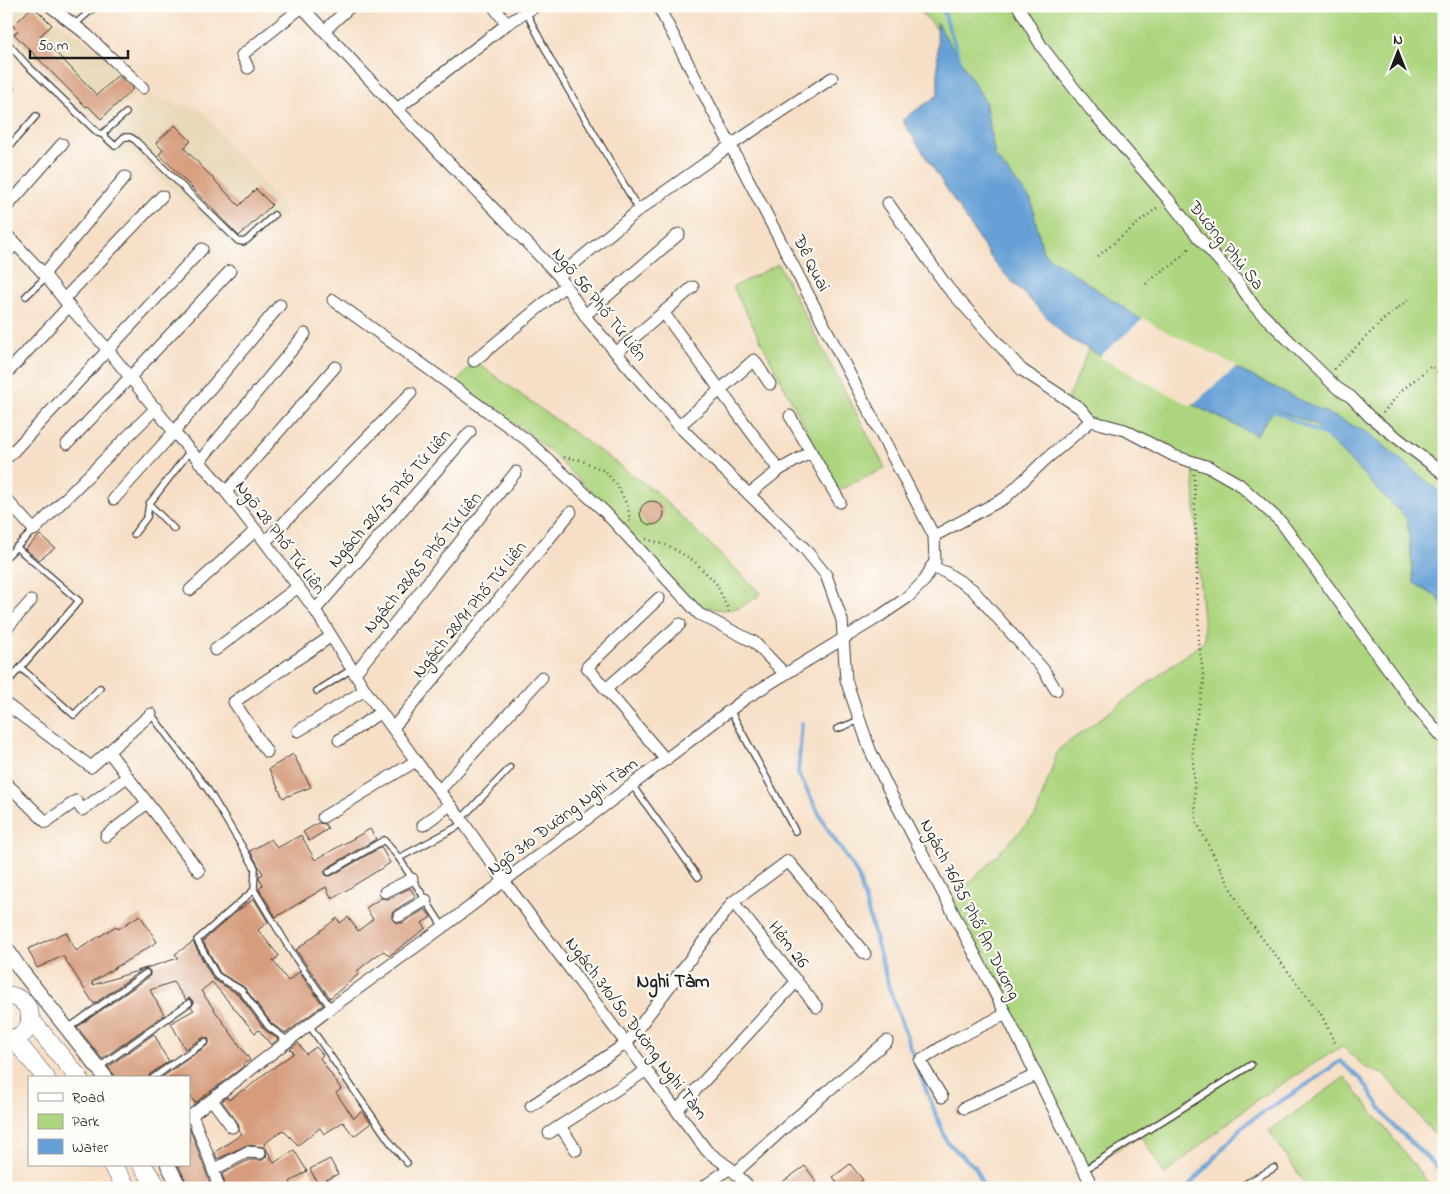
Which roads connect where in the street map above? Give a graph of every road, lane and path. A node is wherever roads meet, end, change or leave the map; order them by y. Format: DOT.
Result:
graph roads {
  1 [pos="50,6"];
  2 [pos="96,6"];
  3 [pos="351,6"];
  4 [pos="494,6"];
  5 [pos="658,6"];
  6 [pos="1018,6"];
  7 [pos="302,7"];
  8 [pos="531,9"];
  9 [pos="507,24"];
  10 [pos="74,25"];
  11 [pos="325,30"];
  12 [pos="6,41"];
  13 [pos="248,68"];
  14 [pos="832,78"];
  15 [pos="143,88"];
  16 [pos="397,109"];
  17 [pos="126,113"];
  18 [pos="36,116"];
  19 [pos="102,134"];
  20 [pos="62,144"];
  21 [pos="731,145"];
  22 [pos="6,150"];
  23 [pos="125,177"];
  24 [pos="162,196"];
  25 [pos="1168,199"];
  26 [pos="888,203"];
  27 [pos="6,208"];
  28 [pos="639,210"];
  29 [pos="274,215"];
  30 [pos="6,234"];
  31 [pos="679,234"];
  32 [pos="1199,238"];
  33 [pos="16,243"];
  34 [pos="202,250"];
  35 [pos="6,254"];
  36 [pos="1098,256"];
  37 [pos="230,271"];
  38 [pos="45,275"];
  39 [pos="559,276"];
  40 [pos="1146,284"];
  41 [pos="566,286"];
  42 [pos="693,287"];
  43 [pos="26,296"];
  44 [pos="1409,299"];
  45 [pos="333,300"];
  46 [pos="66,302"];
  47 [pos="280,305"];
  48 [pos="663,312"];
  49 [pos="585,315"];
  50 [pos="305,334"];
  51 [pos="108,350"];
  52 [pos="616,353"];
  53 [pos="474,361"];
  54 [pos="335,366"];
  55 [pos="6,374"];
  56 [pos="130,377"];
  57 [pos="1326,377"];
  58 [pos="1444,378"];
  59 [pos="770,384"];
  60 [pos="721,390"];
  61 [pos="411,392"];
  62 [pos="156,408"];
  63 [pos="790,416"];
  64 [pos="1091,421"];
  65 [pos="1376,422"];
  66 [pos="679,426"];
  67 [pos="174,432"];
  68 [pos="470,432"];
  69 [pos="68,444"];
  70 [pos="190,451"];
  71 [pos="811,452"];
  72 [pos="9,456"];
  73 [pos="544,456"];
  74 [pos="199,462"];
  75 [pos="1193,462"];
  76 [pos="779,470"];
  77 [pos="516,472"];
  78 [pos="1444,474"];
  79 [pos="226,492"];
  80 [pos="749,494"];
  81 [pos="6,499"];
  82 [pos="114,499"];
  83 [pos="840,502"];
  84 [pos="149,504"];
  85 [pos="571,512"];
  86 [pos="631,527"];
  87 [pos="174,529"];
  88 [pos="34,530"];
  89 [pos="255,531"];
  90 [pos="134,534"];
  91 [pos="934,536"];
  92 [pos="644,538"];
  93 [pos="265,542"];
  94 [pos="16,548"];
  95 [pos="6,557"];
  96 [pos="931,567"];
  97 [pos="298,587"];
  98 [pos="190,590"];
  99 [pos="660,598"];
  100 [pos="31,601"];
  101 [pos="315,610"];
  102 [pos="680,624"];
  103 [pos="6,629"];
  104 [pos="730,630"];
  105 [pos="330,636"];
  106 [pos="844,638"];
  107 [pos="215,650"];
  108 [pos="21,668"];
  109 [pos="353,671"];
  110 [pos="785,674"];
  111 [pos="542,677"];
  112 [pos="6,684"];
  113 [pos="100,688"];
  114 [pos="606,689"];
  115 [pos="317,690"];
  116 [pos="365,690"];
  117 [pos="1056,690"];
  118 [pos="6,704"];
  119 [pos="730,710"];
  120 [pos="381,712"];
  121 [pos="151,714"];
  122 [pos="860,720"];
  123 [pos="393,728"];
  124 [pos="837,729"];
  125 [pos="298,732"];
  126 [pos="1444,739"];
  127 [pos="340,740"];
  128 [pos="109,752"];
  129 [pos="267,752"];
  130 [pos="416,760"];
  131 [pos="666,760"];
  132 [pos="510,768"];
  133 [pos="127,776"];
  134 [pos="6,782"];
  135 [pos="632,785"];
  136 [pos="439,791"];
  137 [pos="147,803"];
  138 [pos="450,805"];
  139 [pos="323,817"];
  140 [pos="462,821"];
  141 [pos="423,825"];
  142 [pos="795,831"];
  143 [pos="106,836"];
  144 [pos="399,858"];
  145 [pos="198,871"];
  146 [pos="329,872"];
  147 [pos="698,877"];
  148 [pos="412,879"];
  149 [pos="504,881"];
  150 [pos="254,890"];
  151 [pos="385,892"];
  152 [pos="426,900"];
  153 [pos="733,902"];
  154 [pos="399,916"];
  155 [pos="443,926"];
  156 [pos="6,948"];
  157 [pos="865,954"];
  158 [pos="146,973"];
  159 [pos="797,981"];
  160 [pos="9,993"];
  161 [pos="189,1004"];
  162 [pos="817,1007"];
  163 [pos="331,1008"];
  164 [pos="1006,1014"];
  165 [pos="30,1019"];
  166 [pos="309,1025"];
  167 [pos="67,1029"];
  168 [pos="10,1039"];
  169 [pos="288,1041"];
  170 [pos="886,1041"];
  171 [pos="205,1042"];
  172 [pos="626,1043"];
  173 [pos="1335,1043"];
  174 [pos="1251,1065"];
  175 [pos="647,1070"];
  176 [pos="102,1073"];
  177 [pos="1036,1075"];
  178 [pos="44,1076"];
  179 [pos="76,1076"];
  180 [pos="156,1076"];
  181 [pos="942,1097"];
  182 [pos="212,1100"];
  183 [pos="531,1106"];
  184 [pos="964,1108"];
  185 [pos="677,1110"];
  186 [pos="191,1116"];
  187 [pos="560,1126"];
  188 [pos="232,1127"];
  189 [pos="549,1133"];
  190 [pos="576,1150"];
  191 [pos="260,1153"];
  192 [pos="407,1163"];
  193 [pos="113,1166"];
  194 [pos="143,1166"];
  195 [pos="169,1166"];
  196 [pos="1274,1168"];
  197 [pos="212,1170"];
  198 [pos="733,1170"];
  199 [pos="1084,1170"];
  200 [pos="746,1187"];
  201 [pos="128,1188"];
  202 [pos="158,1188"];
  203 [pos="180,1188"];
  204 [pos="219,1188"];
  205 [pos="702,1188"];
  206 [pos="1093,1188"];
  207 [pos="1238,1188"];
  1 -- 10 [label="street"];
  2 -- 10 [label="lane"];
  3 -- 11 [label="street"];
  4 -- 9 [label="street"];
  5 -- 21 [label="street, Đê Quai"];
  6 -- 25 [label="street, Đường Phù Sa"];
  7 -- 11 [label="street, Ngõ 56 Phố Tứ Liên"];
  7 -- 13 [label="street"];
  8 -- 9 [label="street"];
  8 -- 28 [label="lane"];
  9 -- 16 [label="street"];
  10 -- 15 [label="street"];
  11 -- 16 [label="street, Ngõ 56 Phố Tứ Liên"];
  12 -- 19 [label="lane"];
  14 -- 21 [label="street"];
  16 -- 39 [label="street, Ngõ 56 Phố Tứ Liên"];
  17 -- 19 [label="lane"];
  18 -- 22 [label="lane"];
  19 -- 29 [label="lane"];
  20 -- 27 [label="street"];
  21 -- 28 [label="street"];
  21 -- 91 [label="street, Đê Quai"];
  23 -- 38 [label="street"];
  24 -- 46 [label="street"];
  25 -- 32 [label="street, Đường Phù Sa"];
  25 -- 36 [label="path"];
  26 -- 64 [label="street"];
  28 -- 39 [label="street"];
  30 -- 33 [label="street, Ngõ 28 Phố Tứ Liên"];
  31 -- 49 [label="street"];
  32 -- 40 [label="path"];
  32 -- 57 [label="street, Đường Phù Sa"];
  33 -- 35 [label="street"];
  33 -- 38 [label="street, Ngõ 28 Phố Tứ Liên"];
  34 -- 51 [label="street"];
  37 -- 56 [label="street"];
  38 -- 43 [label="lane"];
  38 -- 46 [label="street, Ngõ 28 Phố Tứ Liên"];
  39 -- 41 [label="street, Ngõ 56 Phố Tứ Liên"];
  41 -- 49 [label="street, Ngõ 56 Phố Tứ Liên"];
  41 -- 53 [label="street"];
  42 -- 48 [label="street"];
  44 -- 57 [label="path"];
  45 -- 73 [label="street"];
  46 -- 51 [label="street, Ngõ 28 Phố Tứ Liên"];
  46 -- 55 [label="street"];
  47 -- 67 [label="street"];
  48 -- 52 [label="street"];
  48 -- 60 [label="street"];
  49 -- 52 [label="street, Ngõ 56 Phố Tứ Liên"];
  50 -- 74 [label="street"];
  51 -- 56 [label="street, Ngõ 28 Phố Tứ Liên"];
  51 -- 72 [label="street"];
  52 -- 66 [label="street, Ngõ 56 Phố Tứ Liên"];
  54 -- 79 [label="street"];
  56 -- 62 [label="street, Ngõ 28 Phố Tứ Liên"];
  56 -- 69 [label="street"];
  57 -- 65 [label="street, Đường Phù Sa"];
  58 -- 65 [label="path"];
  59 -- 60 [label="street"];
  60 -- 66 [label="street"];
  60 -- 76 [label="street"];
  61 -- 93 [label="street"];
  62 -- 67 [label="street, Ngõ 28 Phố Tứ Liên"];
  62 -- 88 [label="street"];
  63 -- 71 [label="street"];
  64 -- 75 [label="street"];
  64 -- 91 [label="street"];
  65 -- 78 [label="street, Đường Phù Sa"];
  66 -- 80 [label="street, Ngõ 56 Phố Tứ Liên"];
  67 -- 70 [label="street, Ngõ 28 Phố Tứ Liên"];
  67 -- 82 [label="street"];
  68 -- 101 [label="street, Ngách 28/75 Phố Tứ Liên"];
  70 -- 74 [label="street, Ngõ 28 Phố Tứ Liên"];
  70 -- 84 [label="lane"];
  71 -- 76 [label="street"];
  71 -- 83 [label="street"];
  73 -- 86 [label="path"];
  73 -- 104 [label="street"];
  74 -- 79 [label="street, Ngõ 28 Phố Tứ Liên"];
  75 -- 126 [label="street"];
  75 -- 173 [label="path"];
  76 -- 80 [label="street"];
  77 -- 109 [label="street, Ngách 28/85 Phố Tứ Liên"];
  79 -- 89 [label="street, Ngõ 28 Phố Tứ Liên"];
  80 -- 106 [label="street, Ngõ 56 Phố Tứ Liên"];
  81 -- 88 [label="street"];
  84 -- 87 [label="lane"];
  84 -- 90 [label="lane"];
  85 -- 123 [label="street, Ngách 28/91 Phố Tứ Liên"];
  88 -- 94 [label="lane"];
  89 -- 93 [label="street, Ngõ 28 Phố Tứ Liên"];
  89 -- 98 [label="street"];
  91 -- 96 [label="street, Ngõ 310 Đường Nghi Tàm"];
  92 -- 104 [label="path"];
  93 -- 97 [label="street, Ngõ 28 Phố Tứ Liên"];
  94 -- 95 [label="lane"];
  94 -- 108 [label="lane"];
  96 -- 106 [label="street, Ngõ 310 Đường Nghi Tàm"];
  96 -- 117 [label="street"];
  97 -- 101 [label="street, Ngõ 28 Phố Tứ Liên"];
  97 -- 107 [label="street"];
  99 -- 114 [label="street"];
  100 -- 103 [label="street"];
  101 -- 105 [label="street, Ngõ 28 Phố Tứ Liên"];
  102 -- 114 [label="street"];
  104 -- 110 [label="street"];
  105 -- 109 [label="street, Ngõ 28 Phố Tứ Liên"];
  105 -- 129 [label="street"];
  106 -- 110 [label="street, Ngõ 310 Đường Nghi Tàm"];
  106 -- 122 [label="street, Ngách 76/35 Phố An Dương"];
  108 -- 112 [label="lane"];
  108 -- 113 [label="lane"];
  109 -- 115 [label="lane"];
  109 -- 116 [label="street, Ngõ 28 Phố Tứ Liên"];
  110 -- 119 [label="street, Ngõ 310 Đường Nghi Tàm"];
  111 -- 136 [label="street"];
  114 -- 131 [label="street"];
  116 -- 120 [label="street, Ngõ 28 Phố Tứ Liên"];
  116 -- 125 [label="street"];
  118 -- 128 [label="street"];
  119 -- 131 [label="street, Ngõ 310 Đường Nghi Tàm"];
  119 -- 142 [label="lane"];
  120 -- 123 [label="street, Ngõ 28 Phố Tứ Liên"];
  120 -- 127 [label="street"];
  121 -- 128 [label="street"];
  121 -- 150 [label="lane"];
  122 -- 124 [label="lane"];
  122 -- 164 [label="street, Ngách 76/35 Phố An Dương"];
  123 -- 130 [label="street, Ngõ 28 Phố Tứ Liên"];
  128 -- 133 [label="street"];
  130 -- 136 [label="street, Ngõ 28 Phố Tứ Liên"];
  130 -- 139 [label="street"];
  131 -- 135 [label="street, Ngõ 310 Đường Nghi Tàm"];
  132 -- 140 [label="lane"];
  133 -- 134 [label="street"];
  133 -- 137 [label="street"];
  135 -- 147 [label="lane"];
  135 -- 149 [label="street, Ngõ 310 Đường Nghi Tàm"];
  136 -- 138 [label="street, Ngõ 28 Phố Tứ Liên"];
  137 -- 143 [label="street"];
  137 -- 145 [label="street"];
  138 -- 140 [label="street, Ngõ 28 Phố Tứ Liên"];
  138 -- 141 [label="street"];
  140 -- 144 [label="lane"];
  140 -- 149 [label="street, Ngõ 28 Phố Tứ Liên"];
  144 -- 146 [label="lane"];
  144 -- 148 [label="lane"];
  148 -- 151 [label="street"];
  148 -- 152 [label="lane"];
  149 -- 155 [label="street, Ngõ 310 Đường Nghi Tàm"];
  149 -- 172 [label="street, Ngách 310/50 Đường Nghi Tàm"];
  150 -- 163 [label="lane"];
  150 -- 169 [label="lane"];
  152 -- 154 [label="street"];
  152 -- 155 [label="lane"];
  153 -- 157 [label="street"];
  153 -- 159 [label="street, Hẻm 26"];
  153 -- 172 [label="street"];
  155 -- 163 [label="street, Ngõ 310 Đường Nghi Tàm"];
  156 -- 167 [label="street"];
  158 -- 167 [label="lane"];
  159 -- 162 [label="street, Hẻm 26"];
  159 -- 185 [label="street"];
  160 -- 165 [label="main road"];
  161 -- 176 [label="lane"];
  163 -- 166 [label="street, Ngõ 310 Đường Nghi Tàm"];
  164 -- 177 [label="street, Ngách 76/35 Phố An Dương"];
  164 -- 181 [label="street"];
  165 -- 168 [label="main road"];
  165 -- 179 [label="main road"];
  166 -- 169 [label="street, Ngõ 310 Đường Nghi Tàm"];
  166 -- 192 [label="lane"];
  167 -- 176 [label="street"];
  168 -- 178 [label="main road"];
  169 -- 182 [label="street, Ngõ 310 Đường Nghi Tàm"];
  170 -- 198 [label="street"];
  171 -- 180 [label="lane"];
  172 -- 175 [label="street, Ngách 310/50 Đường Nghi Tàm"];
  172 -- 183 [label="street"];
  174 -- 199 [label="lane"];
  175 -- 185 [label="street, Ngách 310/50 Đường Nghi Tàm"];
  175 -- 187 [label="street"];
  177 -- 184 [label="street"];
  177 -- 199 [label="street, Ngách 76/35 Phố An Dương"];
  182 -- 186 [label="street, Ngõ 310 Đường Nghi Tàm"];
  182 -- 188 [label="street"];
  185 -- 198 [label="street, Ngách 310/50 Đường Nghi Tàm"];
  186 -- 197 [label="street"];
  187 -- 189 [label="street"];
  187 -- 190 [label="street"];
  191 -- 197 [label="street"];
  193 -- 201 [label="main road"];
  194 -- 202 [label="main road"];
  195 -- 203 [label="street"];
  196 -- 207 [label="lane"];
  197 -- 204 [label="street"];
  198 -- 200 [label="street, Ngách 310/50 Đường Nghi Tàm"];
  198 -- 205 [label="street"];
  199 -- 206 [label="street, Ngách 76/35 Phố An Dương"];
}
